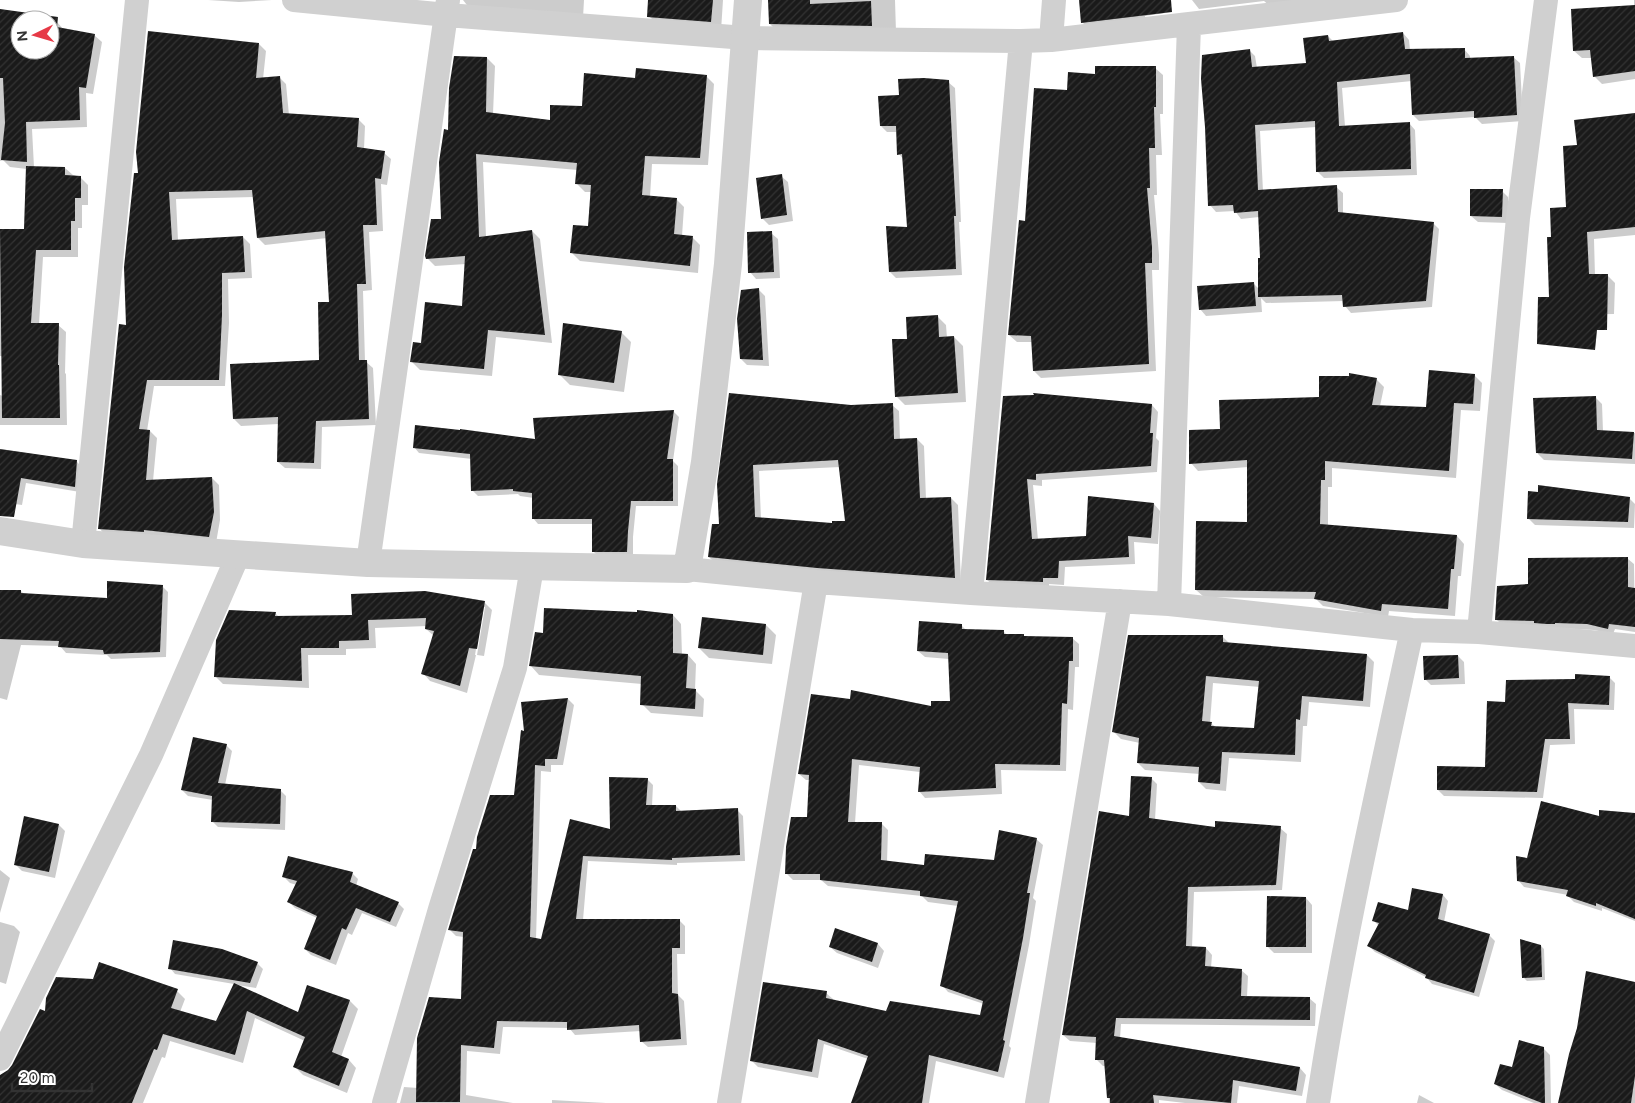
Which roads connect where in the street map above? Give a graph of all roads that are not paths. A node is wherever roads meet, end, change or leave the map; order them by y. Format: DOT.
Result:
graph roads {
  1 [pos="137,0"];
  2 [pos="294,0"];
  3 [pos="748,0"];
  4 [pos="1054,0"];
  5 [pos="1396,0"];
  6 [pos="1546,0"];
  7 [pos="1355,2"];
  8 [pos="447,7"];
  9 [pos="1189,25"];
  10 [pos="746,38"];
  11 [pos="1051,40"];
  12 [pos="1021,41"];
  13 [pos="0,531"];
  14 [pos="82,544"];
  15 [pos="239,553"];
  16 [pos="368,563"];
  17 [pos="532,567"];
  18 [pos="687,569"];
  19 [pos="816,582"];
  20 [pos="971,593"];
  21 [pos="1120,601"];
  22 [pos="1169,604"];
  23 [pos="1412,630"];
  24 [pos="1479,632"];
  25 [pos="1635,646"];
  26 [pos="0,1059"];
  27 [pos="384,1103"];
  28 [pos="729,1103"];
  29 [pos="1036,1103"];
  30 [pos="1318,1103"];
  1 -- 14 [label="street"];
  2 -- 8 [label="street"];
  3 -- 10 [label="street"];
  4 -- 11 [label="street"];
  5 -- 7 [label="street"];
  6 -- 24 [label="street"];
  7 -- 9 [label="street"];
  8 -- 10 [label="street"];
  8 -- 16 [label="street"];
  9 -- 11 [label="street"];
  9 -- 22 [label="street"];
  10 -- 12 [label="street"];
  10 -- 18 [label="street"];
  11 -- 12 [label="street"];
  12 -- 20 [label="street"];
  13 -- 14 [label="street"];
  14 -- 15 [label="street"];
  15 -- 16 [label="street"];
  15 -- 26 [label="street"];
  16 -- 17 [label="street"];
  17 -- 18 [label="street"];
  17 -- 27 [label="street"];
  18 -- 19 [label="street"];
  19 -- 20 [label="street"];
  19 -- 28 [label="street"];
  20 -- 21 [label="street"];
  21 -- 22 [label="street"];
  21 -- 29 [label="street"];
  22 -- 23 [label="street"];
  23 -- 24 [label="street"];
  23 -- 30 [label="street"];
  24 -- 25 [label="street"];
}
